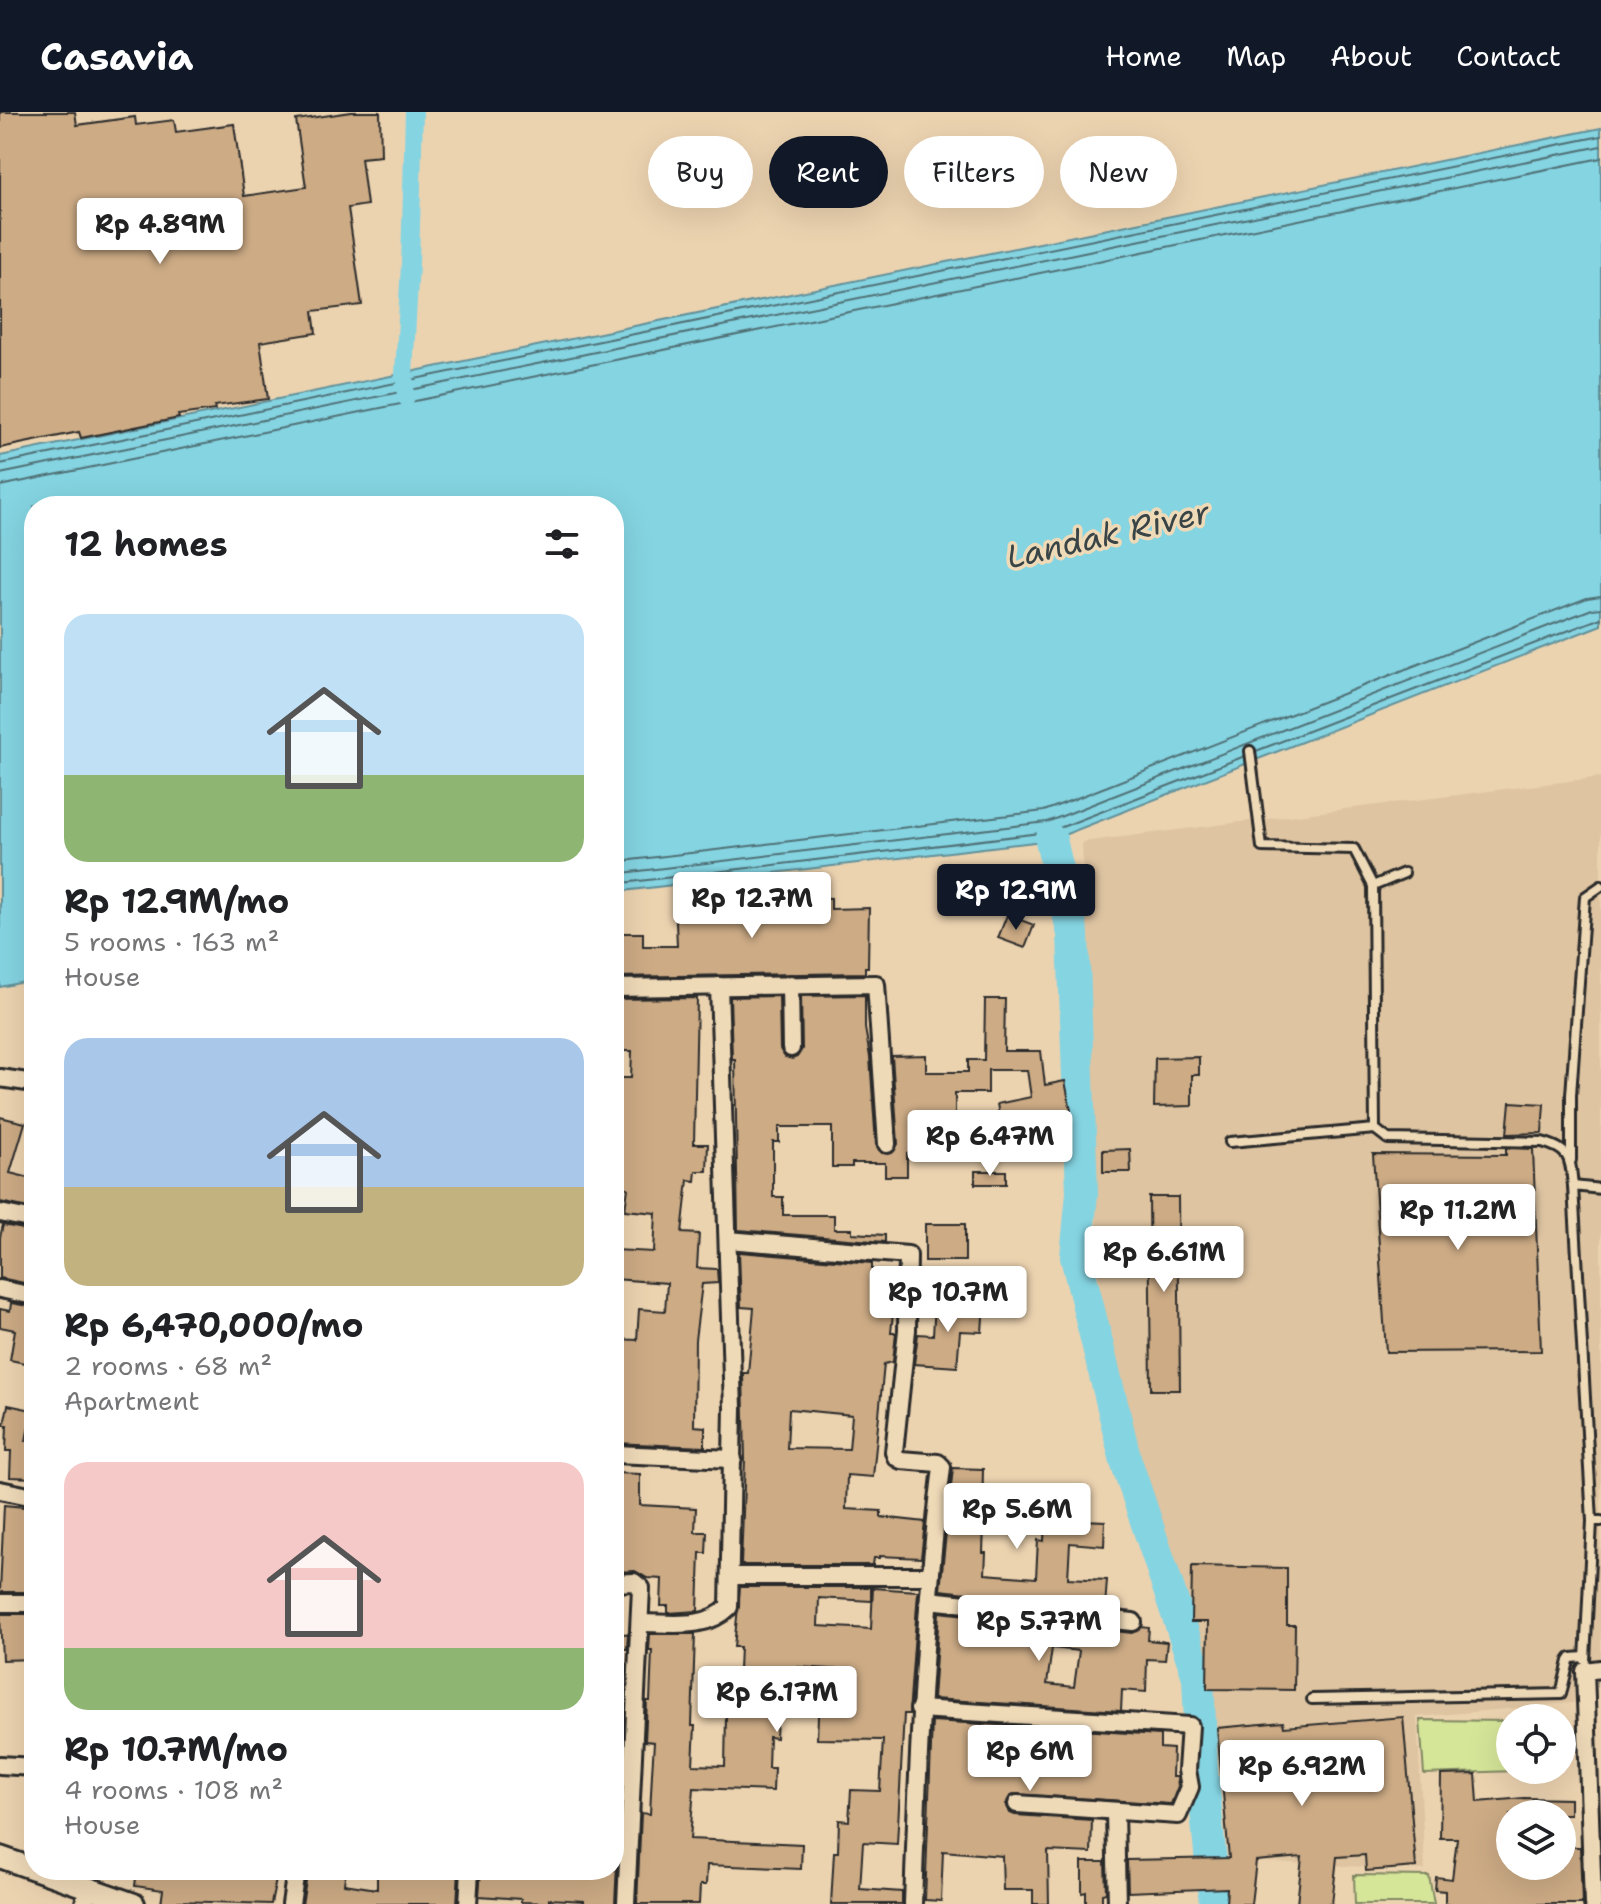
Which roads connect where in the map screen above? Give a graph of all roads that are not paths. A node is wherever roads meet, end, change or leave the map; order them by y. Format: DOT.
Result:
graph roads {
  1 [pos="1250,751"];
  2 [pos="1404,873"];
  3 [pos="1373,886"];
  4 [pos="1601,886"];
  5 [pos="790,984"];
  6 [pos="719,986"];
  7 [pos="624,988"];
  8 [pos="791,1048"];
  9 [pos="0,1078"];
  10 [pos="24,1082"];
  11 [pos="1375,1129"];
  12 [pos="1230,1142"];
  13 [pos="887,1144"];
  14 [pos="1571,1161"];
  15 [pos="1573,1186"];
  16 [pos="1601,1189"];
  17 [pos="0,1213"];
  18 [pos="24,1218"];
  19 [pos="728,1240"];
  20 [pos="0,1289"];
  21 [pos="24,1294"];
  22 [pos="624,1454"];
  23 [pos="733,1459"];
  24 [pos="0,1490"];
  25 [pos="24,1495"];
  26 [pos="1596,1521"];
  27 [pos="730,1576"];
  28 [pos="929,1576"];
  29 [pos="624,1582"];
  30 [pos="929,1600"];
  31 [pos="0,1603"];
  32 [pos="24,1603"];
  33 [pos="1133,1622"];
  34 [pos="641,1623"];
  35 [pos="1590,1665"];
  36 [pos="1312,1699"];
  37 [pos="919,1709"];
  38 [pos="0,1765"];
  39 [pos="24,1766"];
  40 [pos="1595,1769"];
  41 [pos="1017,1804"];
  42 [pos="1115,1811"];
  43 [pos="0,1857"];
  44 [pos="24,1865"];
  45 [pos="1596,1866"];
  46 [pos="56,1880"];
  47 [pos="295,1880"];
  48 [pos="469,1880"];
  49 [pos="85,1896"];
  50 [pos="134,1904"];
  51 [pos="291,1904"];
  52 [pos="468,1904"];
  53 [pos="626,1904"];
  54 [pos="913,1904"];
  55 [pos="1117,1904"];
  56 [pos="1593,1904"];
  1 -- 3 [label="lane"];
  2 -- 3 [label="lane"];
  3 -- 11 [label="lane"];
  4 -- 14 [label="lane"];
  5 -- 6 [label="street"];
  5 -- 8 [label="street"];
  5 -- 13 [label="street"];
  6 -- 7 [label="street"];
  6 -- 19 [label="street"];
  9 -- 10 [label="street"];
  11 -- 12 [label="lane"];
  11 -- 14 [label="lane"];
  14 -- 15 [label="lane"];
  15 -- 16 [label="lane"];
  15 -- 26 [label="lane"];
  17 -- 18 [label="street"];
  19 -- 23 [label="street"];
  19 -- 28 [label="street"];
  20 -- 21 [label="street"];
  22 -- 23 [label="street"];
  23 -- 27 [label="street"];
  24 -- 25 [label="street"];
  26 -- 35 [label="lane"];
  27 -- 28 [label="street"];
  27 -- 34 [label="street"];
  28 -- 30 [label="street"];
  29 -- 34 [label="street"];
  30 -- 33 [label="street"];
  30 -- 37 [label="street"];
  31 -- 32 [label="street"];
  34 -- 53 [label="street"];
  35 -- 36 [label="lane"];
  35 -- 40 [label="street"];
  37 -- 42 [label="street"];
  37 -- 54 [label="street"];
  38 -- 39 [label="street"];
  40 -- 45 [label="street"];
  41 -- 42 [label="street"];
  42 -- 55 [label="street"];
  43 -- 44 [label="street"];
  45 -- 56 [label="street"];
  46 -- 49 [label="street"];
  47 -- 51 [label="street"];
  48 -- 52 [label="street"];
  49 -- 50 [label="street"];
}
